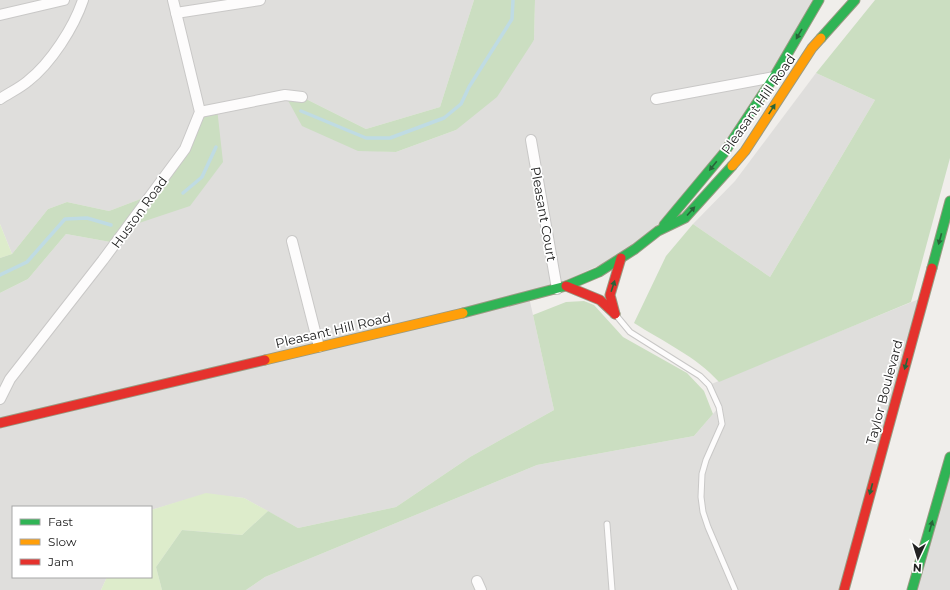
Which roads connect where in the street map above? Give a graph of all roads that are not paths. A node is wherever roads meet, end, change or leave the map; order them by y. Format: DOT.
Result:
graph roads {
  1 [pos="64,0"];
  2 [pos="82,0"];
  3 [pos="173,0"];
  4 [pos="260,0"];
  5 [pos="819,0"];
  6 [pos="854,0"];
  7 [pos="176,13"];
  8 [pos="0,15"];
  9 [pos="774,77"];
  10 [pos="302,96"];
  11 [pos="656,98"];
  12 [pos="0,99"];
  13 [pos="200,112"];
  14 [pos="531,140"];
  15 [pos="950,201"];
  16 [pos="658,231"];
  17 [pos="292,241"];
  18 [pos="621,258"];
  19 [pos="562,287"];
  20 [pos="615,314"];
  21 [pos="319,347"];
  22 [pos="0,399"];
  23 [pos="0,423"];
  24 [pos="950,456"];
  25 [pos="607,524"];
  26 [pos="612,590"];
  27 [pos="735,590"];
  28 [pos="844,590"];
  29 [pos="912,590"];
  1 -- 8 [label="street"];
  2 -- 12 [label="street"];
  3 -- 7 [label="street"];
  4 -- 7 [label="street"];
  5 -- 9 [label="main road, Pleasant Hill Road, one-way"];
  16 -- 6 [label="main road, Pleasant Hill Road, one-way"];
  7 -- 13 [label="street"];
  9 -- 11 [label="street"];
  9 -- 16 [label="main road, Pleasant Hill Road, one-way"];
  10 -- 13 [label="street"];
  13 -- 22 [label="street, Huston Road"];
  14 -- 19 [label="street, Pleasant Court"];
  15 -- 28 [label="main road, Taylor Boulevard, one-way"];
  16 -- 18 [label="main road, Pleasant Hill Road"];
  17 -- 21 [label="street"];
  18 -- 19 [label="main road, Pleasant Hill Road"];
  20 -- 18 [label="main road, one-way"];
  19 -- 20 [label="main road"];
  19 -- 21 [label="main road, Pleasant Hill Road"];
  20 -- 27 [label="lane"];
  21 -- 23 [label="main road, Pleasant Hill Road"];
  29 -- 24 [label="main road, one-way"];
  25 -- 26 [label="lane"];
}
